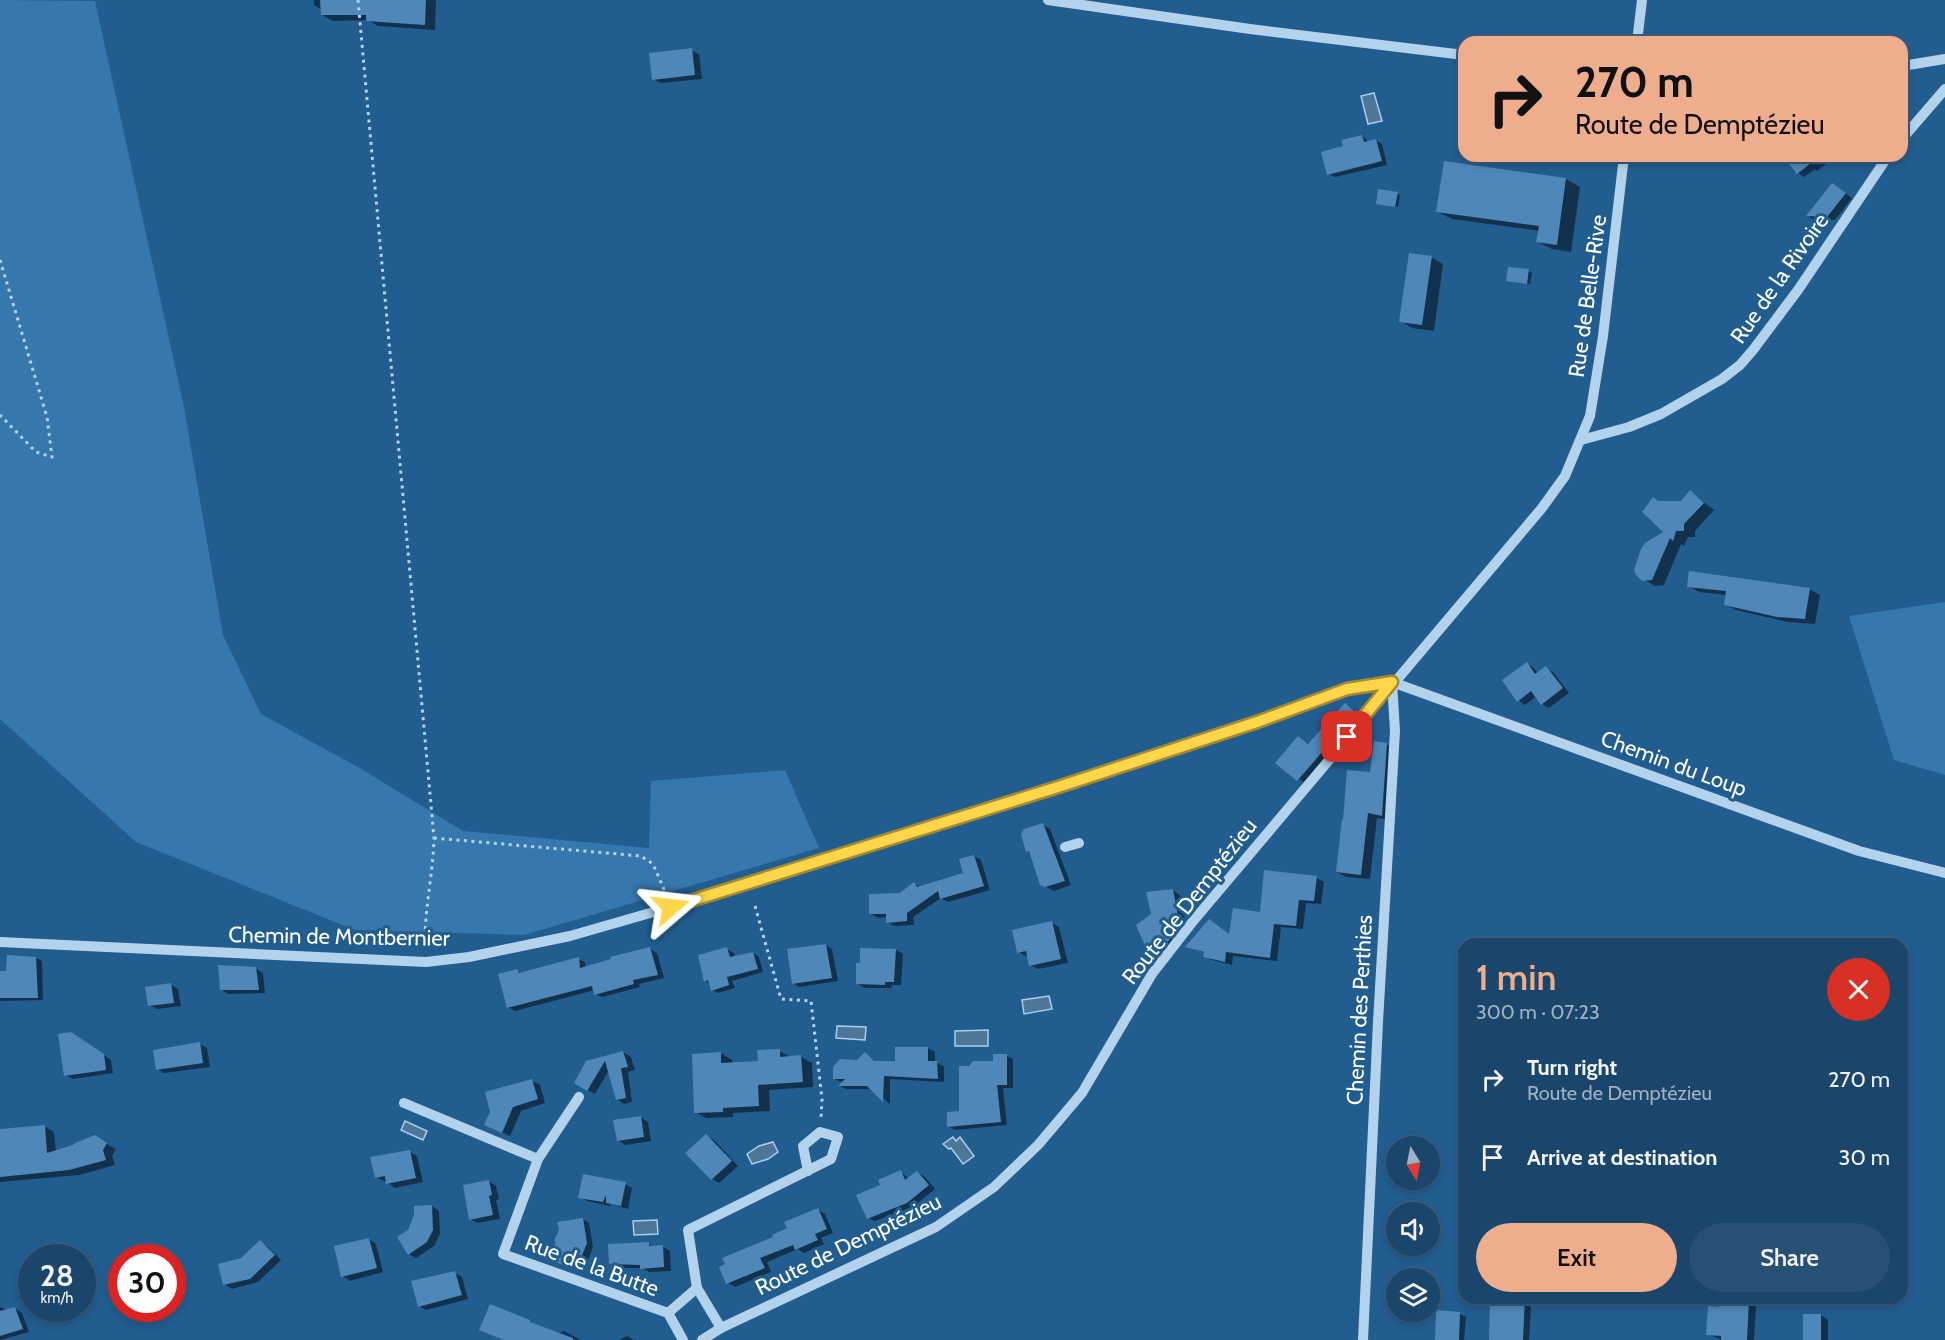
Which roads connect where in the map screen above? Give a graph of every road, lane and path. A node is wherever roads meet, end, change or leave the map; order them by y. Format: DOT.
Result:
graph roads {
  1 [pos="358,0"];
  2 [pos="1048,0"];
  3 [pos="1642,0"];
  4 [pos="1638,36"];
  5 [pos="1458,54"];
  6 [pos="1945,59"];
  7 [pos="1908,65"];
  8 [pos="1945,89"];
  9 [pos="1908,132"];
  10 [pos="1623,162"];
  11 [pos="1884,162"];
  12 [pos="0,260"];
  13 [pos="0,415"];
  14 [pos="1581,440"];
  15 [pos="1392,682"];
  16 [pos="434,838"];
  17 [pos="1079,843"];
  18 [pos="1065,847"];
  19 [pos="1945,873"];
  20 [pos="755,906"];
  21 [pos="671,907"];
  22 [pos="2,941"];
  23 [pos="426,962"];
  24 [pos="579,1097"];
  25 [pos="404,1104"];
  26 [pos="820,1132"];
  27 [pos="538,1159"];
  28 [pos="808,1171"];
  29 [pos="697,1288"];
  30 [pos="668,1313"];
  31 [pos="721,1328"];
  32 [pos="683,1340"];
  33 [pos="702,1340"];
  34 [pos="1363,1340"];
  1 -- 16 [label="path"];
  2 -- 5 [label="street"];
  3 -- 4 [label="street"];
  6 -- 7 [label="street"];
  8 -- 9 [label="street"];
  10 -- 14 [label="street, Rue de Belle-Rive"];
  11 -- 14 [label="street, Rue de la Rivoire"];
  12 -- 13 [label="path"];
  14 -- 15 [label="street, Route de Demptézieu"];
  15 -- 19 [label="street, Chemin du Loup"];
  15 -- 21 [label="street, Chemin de Montbernier"];
  15 -- 31 [label="street, Route de Demptézieu"];
  15 -- 34 [label="street, Chemin des Perthies"];
  16 -- 21 [label="path"];
  16 -- 23 [label="path"];
  17 -- 18 [label="street"];
  20 -- 26 [label="path"];
  21 -- 23 [label="street, Chemin de Montbernier"];
  22 -- 23 [label="street, Chemin de Montbernier"];
  24 -- 27 [label="street"];
  25 -- 27 [label="street"];
  26 -- 28 [label="street"];
  26 -- 28 [label="street"];
  27 -- 30 [label="street, Rue de la Butte"];
  28 -- 29 [label="street"];
  29 -- 30 [label="street"];
  29 -- 31 [label="street"];
  30 -- 32 [label="street, Rue de la Butte"];
  31 -- 33 [label="street, Route de Demptézieu"];
}
